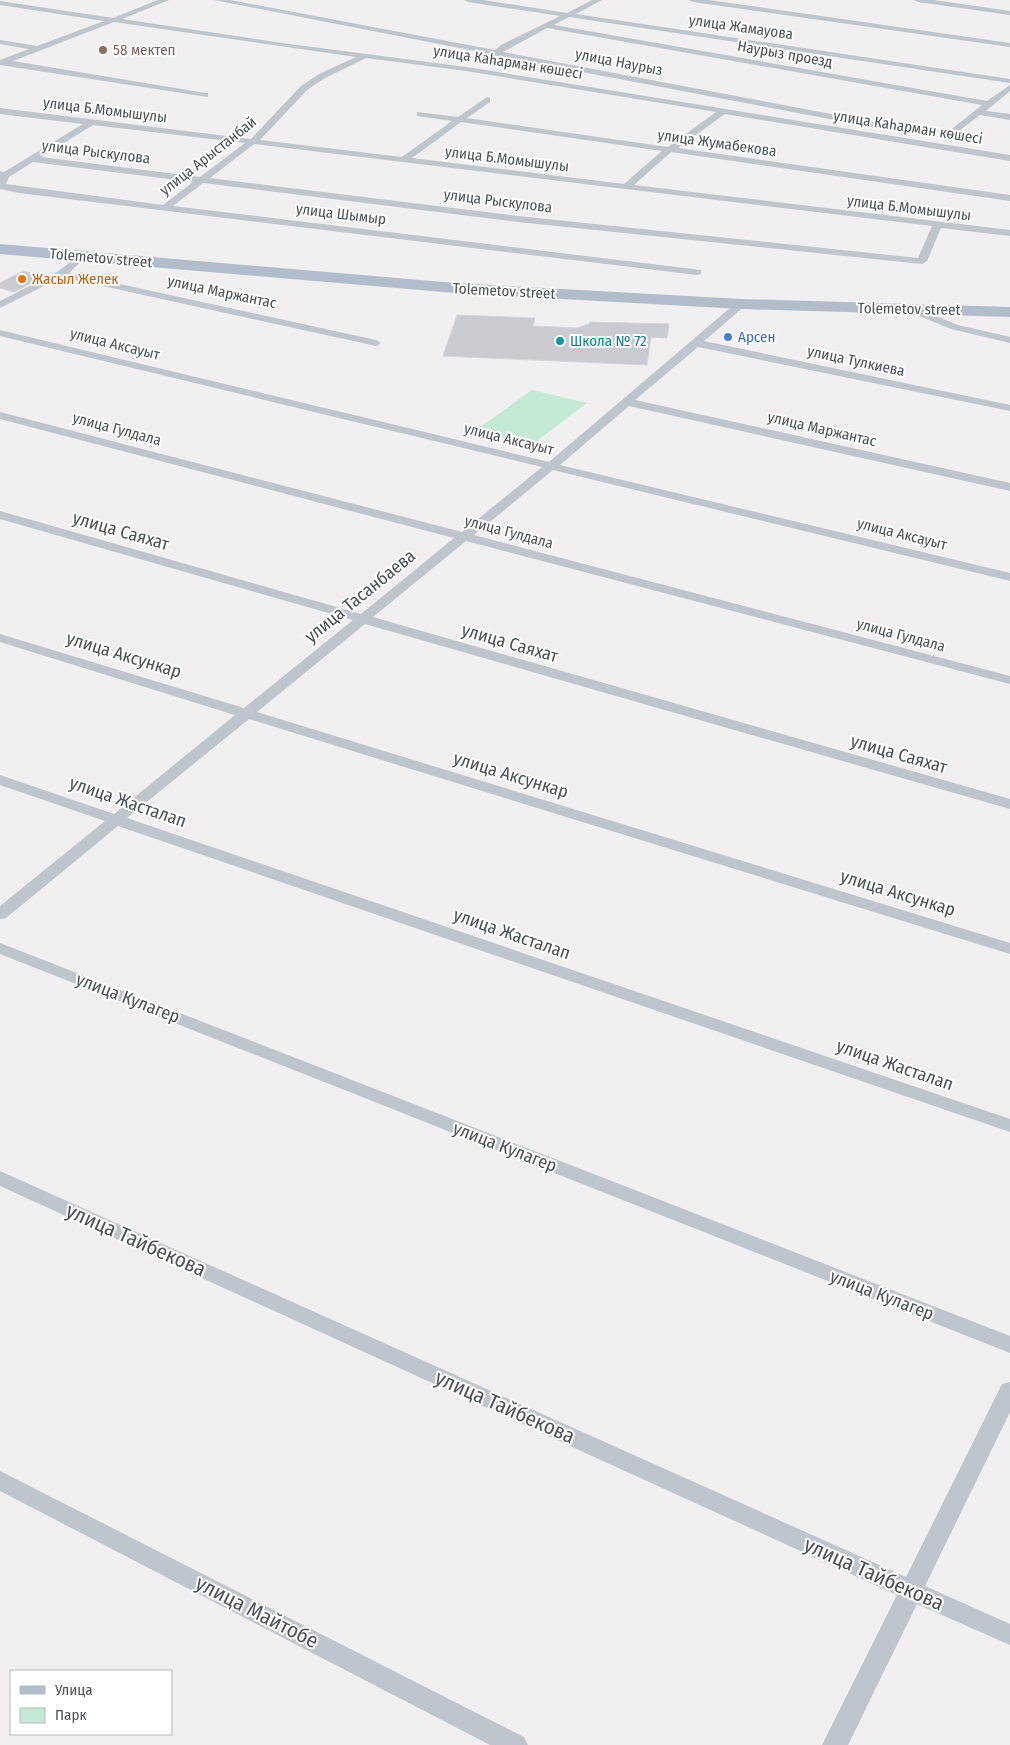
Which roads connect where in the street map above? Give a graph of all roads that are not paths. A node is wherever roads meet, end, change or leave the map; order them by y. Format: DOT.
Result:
graph roads {
  1 [pos="165,0"];
  2 [pos="218,0"];
  3 [pos="468,0"];
  4 [pos="598,0"];
  5 [pos="693,0"];
  6 [pos="918,0"];
  7 [pos="0,3"];
  8 [pos="1010,12"];
  9 [pos="568,15"];
  10 [pos="113,20"];
  11 [pos="547,26"];
  12 [pos="0,42"];
  13 [pos="1010,45"];
  14 [pos="36,48"];
  15 [pos="498,52"];
  16 [pos="364,56"];
  17 [pos="2,63"];
  18 [pos="466,69"];
  19 [pos="1010,81"];
  20 [pos="1010,87"];
  21 [pos="205,95"];
  22 [pos="487,100"];
  23 [pos="988,104"];
  24 [pos="0,111"];
  25 [pos="724,111"];
  26 [pos="978,112"];
  27 [pos="420,114"];
  28 [pos="1010,117"];
  29 [pos="459,120"];
  30 [pos="91,122"];
  31 [pos="917,132"];
  32 [pos="936,136"];
  33 [pos="946,138"];
  34 [pos="252,141"];
  35 [pos="668,150"];
  36 [pos="1008,158"];
  37 [pos="33,159"];
  38 [pos="403,160"];
  39 [pos="3,175"];
  40 [pos="201,180"];
  41 [pos="626,187"];
  42 [pos="1010,198"];
  43 [pos="164,208"];
  44 [pos="937,225"];
  45 [pos="1010,233"];
  46 [pos="0,245"];
  47 [pos="0,249"];
  48 [pos="80,257"];
  49 [pos="697,272"];
  50 [pos="61,274"];
  51 [pos="741,304"];
  52 [pos="0,305"];
  53 [pos="1010,307"];
  54 [pos="911,310"];
  55 [pos="1010,312"];
  56 [pos="0,333"];
  57 [pos="1010,340"];
  58 [pos="376,343"];
  59 [pos="696,343"];
  60 [pos="627,402"];
  61 [pos="1010,408"];
  62 [pos="0,415"];
  63 [pos="551,466"];
  64 [pos="1010,487"];
  65 [pos="0,516"];
  66 [pos="463,537"];
  67 [pos="1010,577"];
  68 [pos="360,620"];
  69 [pos="0,638"];
  70 [pos="1010,680"];
  71 [pos="245,714"];
  72 [pos="0,780"];
  73 [pos="1010,804"];
  74 [pos="116,819"];
  75 [pos="0,914"];
  76 [pos="0,948"];
  77 [pos="1010,949"];
  78 [pos="1010,1126"];
  79 [pos="0,1178"];
  80 [pos="1010,1346"];
  81 [pos="1010,1390"];
  82 [pos="0,1480"];
  83 [pos="910,1591"];
  84 [pos="1010,1634"];
  85 [pos="515,1745"];
  86 [pos="835,1745"];
  1 -- 10 [label="street"];
  2 -- 15 [label="street, улица Наурыз"];
  3 -- 9 [label="street, улица Жамауова"];
  4 -- 9 [label="street"];
  5 -- 13 [label="street"];
  6 -- 8 [label="street"];
  7 -- 10 [label="street, улица Каһарман көшесі"];
  9 -- 11 [label="street"];
  9 -- 19 [label="street, улица Жамауова"];
  10 -- 14 [label="street"];
  10 -- 16 [label="street, улица Каһарман көшесі"];
  11 -- 15 [label="street"];
  11 -- 23 [label="street, Наурыз проезд"];
  12 -- 14 [label="street"];
  14 -- 17 [label="street"];
  15 -- 18 [label="street"];
  15 -- 31 [label="street, улица Наурыз"];
  16 -- 18 [label="street, улица Каһарман көшесі"];
  16 -- 34 [label="street, улица Арыстанбай"];
  17 -- 21 [label="street"];
  18 -- 25 [label="street, улица Каһарман көшесі"];
  20 -- 23 [label="street"];
  22 -- 29 [label="street"];
  23 -- 26 [label="street"];
  24 -- 30 [label="street, улица Б.Момышулы"];
  25 -- 35 [label="street"];
  25 -- 36 [label="street, улица Каһарман көшесі"];
  26 -- 28 [label="street"];
  26 -- 33 [label="street"];
  27 -- 29 [label="street, улица Жумабекова"];
  29 -- 35 [label="street, улица Жумабекова"];
  29 -- 38 [label="street"];
  30 -- 34 [label="street, улица Б.Момышулы"];
  30 -- 37 [label="street"];
  32 -- 33 [label="street"];
  33 -- 36 [label="street"];
  34 -- 38 [label="street, улица Б.Момышулы"];
  34 -- 40 [label="street, улица Арыстанбай"];
  35 -- 41 [label="street"];
  35 -- 42 [label="street, улица Жумабекова"];
  37 -- 39 [label="street"];
  37 -- 40 [label="street, улица Рыскулова"];
  38 -- 41 [label="street, улица Б.Момышулы"];
  39 -- 43 [label="street, улица Шымыр"];
  40 -- 43 [label="street, улица Арыстанбай"];
  40 -- 44 [label="street, улица Рыскулова"];
  41 -- 44 [label="street, улица Б.Момышулы"];
  43 -- 49 [label="street, улица Шымыр"];
  44 -- 45 [label="street, улица Б.Момышулы"];
  46 -- 53 [label="main road, Tolemetov street"];
  47 -- 48 [label="main road, Tolemetov street"];
  48 -- 50 [label="street"];
  48 -- 51 [label="main road, Tolemetov street"];
  50 -- 52 [label="street"];
  50 -- 58 [label="street, улица Маржантас"];
  51 -- 54 [label="main road, Tolemetov street"];
  51 -- 59 [label="street, улица Тасанбаева"];
  54 -- 55 [label="main road, Tolemetov street"];
  54 -- 57 [label="street"];
  56 -- 63 [label="street, улица Аксауыт"];
  59 -- 60 [label="street, улица Тасанбаева"];
  59 -- 61 [label="street, улица Тулкиева"];
  60 -- 63 [label="street, улица Тасанбаева"];
  60 -- 64 [label="street, улица Маржантас"];
  62 -- 66 [label="street, улица Гулдала"];
  63 -- 66 [label="street, улица Тасанбаева"];
  63 -- 67 [label="street, улица Аксауыт"];
  65 -- 68 [label="street, улица Саяхат"];
  66 -- 68 [label="street, улица Тасанбаева"];
  66 -- 70 [label="street, улица Гулдала"];
  68 -- 71 [label="street, улица Тасанбаева"];
  68 -- 73 [label="street, улица Саяхат"];
  69 -- 71 [label="street, улица Аксункар"];
  71 -- 74 [label="street, улица Тасанбаева"];
  71 -- 77 [label="street, улица Аксункар"];
  72 -- 74 [label="street, улица Жасталап"];
  74 -- 75 [label="street, улица Тасанбаева"];
  74 -- 78 [label="street, улица Жасталап"];
  76 -- 80 [label="street, улица Кулагер"];
  79 -- 83 [label="street, улица Тайбекова"];
  81 -- 83 [label="street"];
  82 -- 85 [label="street, улица Майтобе"];
  83 -- 84 [label="street, улица Тайбекова"];
  83 -- 86 [label="street"];
}
